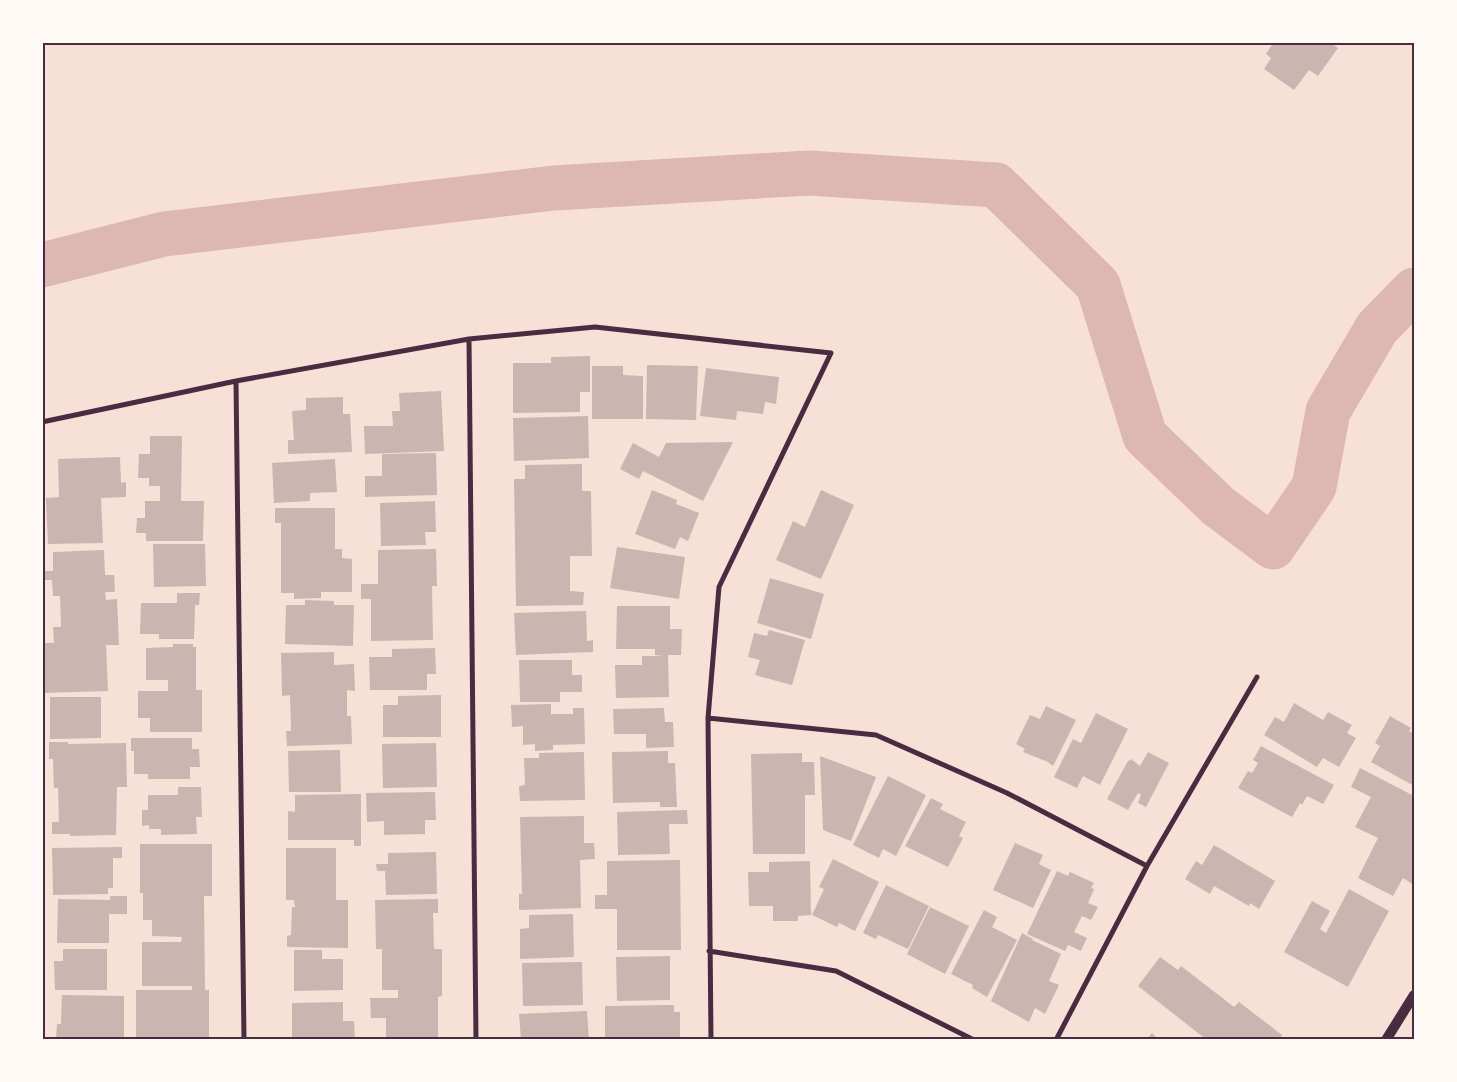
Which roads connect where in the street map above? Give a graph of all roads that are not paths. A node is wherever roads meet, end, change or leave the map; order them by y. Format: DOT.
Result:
graph roads {
  1 [pos="469,339"];
  2 [pos="236,381"];
  3 [pos="42,422"];
  4 [pos="1257,677"];
  5 [pos="708,718"];
  6 [pos="1147,866"];
  7 [pos="709,951"];
  8 [pos="1414,995"];
  9 [pos="244,1040"];
  10 [pos="476,1040"];
  11 [pos="711,1040"];
  12 [pos="974,1040"];
  13 [pos="1056,1040"];
  14 [pos="1386,1040"];
  1 -- 2 [label="street"];
  1 -- 5 [label="street"];
  1 -- 10 [label="street"];
  2 -- 3 [label="street"];
  2 -- 9 [label="street"];
  4 -- 6 [label="street"];
  5 -- 6 [label="street"];
  5 -- 7 [label="street"];
  6 -- 13 [label="street"];
  7 -- 11 [label="street"];
  7 -- 12 [label="street"];
  8 -- 14 [label="main road"];
}
